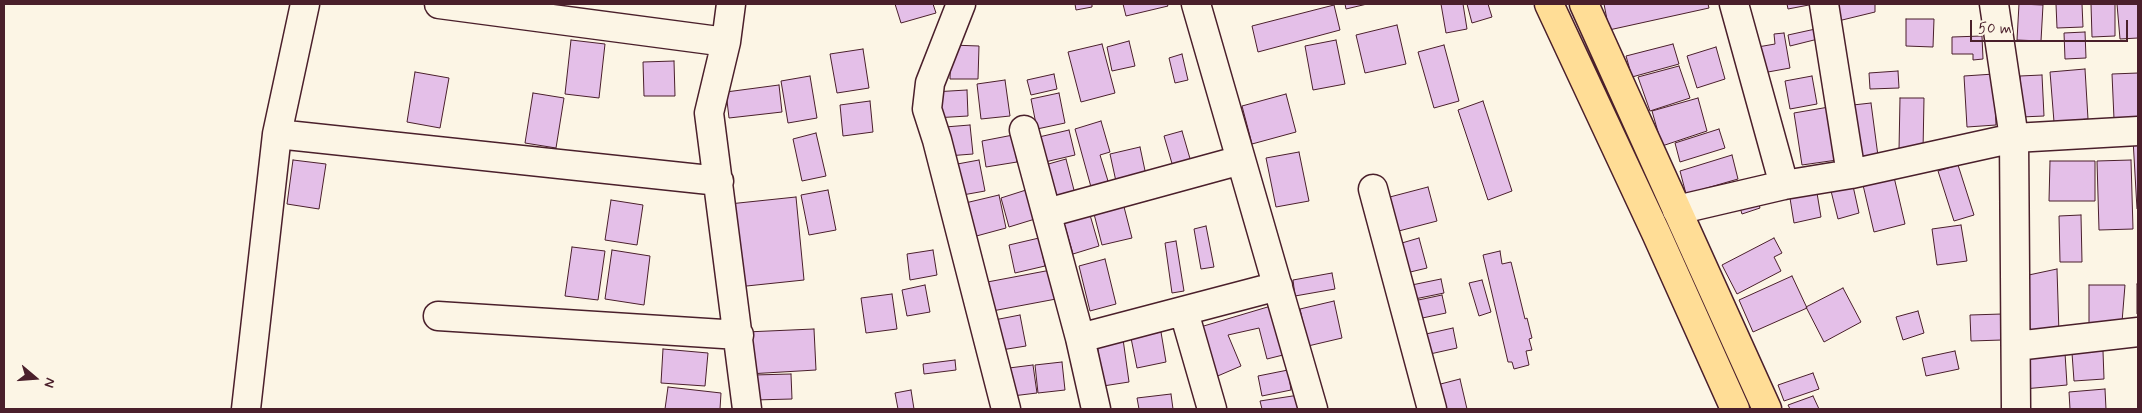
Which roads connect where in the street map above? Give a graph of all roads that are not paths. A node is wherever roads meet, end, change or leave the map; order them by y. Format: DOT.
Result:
graph roads {
  1 [pos="305,4"];
  2 [pos="439,4"];
  3 [pos="731,4"];
  4 [pos="962,4"];
  5 [pos="1196,4"];
  6 [pos="1549,4"];
  7 [pos="1584,4"];
  8 [pos="1734,4"];
  9 [pos="1824,4"];
  10 [pos="1994,4"];
  11 [pos="726,42"];
  12 [pos="1024,130"];
  13 [pos="2138,131"];
  14 [pos="277,134"];
  15 [pos="2014,138"];
  16 [pos="1241,160"];
  17 [pos="1851,174"];
  18 [pos="719,181"];
  19 [pos="1784,185"];
  20 [pos="1373,189"];
  21 [pos="1677,210"];
  22 [pos="1047,213"];
  23 [pos="1278,286"];
  24 [pos="1184,312"];
  25 [pos="438,316"];
  26 [pos="2138,332"];
  27 [pos="739,335"];
  28 [pos="1080,338"];
  29 [pos="2016,346"];
  30 [pos="246,409"];
  31 [pos="747,409"];
  32 [pos="1006,409"];
  33 [pos="1096,409"];
  34 [pos="1212,409"];
  35 [pos="1313,409"];
  36 [pos="1432,409"];
  37 [pos="1735,409"];
  38 [pos="1767,409"];
  39 [pos="2016,409"];
  1 -- 14 [label="street"];
  2 -- 11 [label="street"];
  3 -- 11 [label="street"];
  4 -- 32 [label="street"];
  5 -- 16 [label="street"];
  6 -- 37 [label="highway"];
  7 -- 21 [label="highway"];
  8 -- 19 [label="street"];
  9 -- 17 [label="street"];
  10 -- 15 [label="street"];
  11 -- 18 [label="street"];
  12 -- 22 [label="street"];
  13 -- 15 [label="street"];
  14 -- 18 [label="street"];
  14 -- 30 [label="street"];
  15 -- 17 [label="street"];
  15 -- 29 [label="street"];
  16 -- 22 [label="street"];
  16 -- 23 [label="street"];
  17 -- 19 [label="street"];
  18 -- 27 [label="street"];
  19 -- 21 [label="street"];
  20 -- 36 [label="street"];
  21 -- 38 [label="highway"];
  22 -- 28 [label="street"];
  23 -- 24 [label="street"];
  23 -- 35 [label="street"];
  24 -- 28 [label="street"];
  24 -- 34 [label="street"];
  25 -- 27 [label="street"];
  26 -- 29 [label="street"];
  27 -- 31 [label="street"];
  28 -- 33 [label="street"];
  29 -- 39 [label="street"];
}
